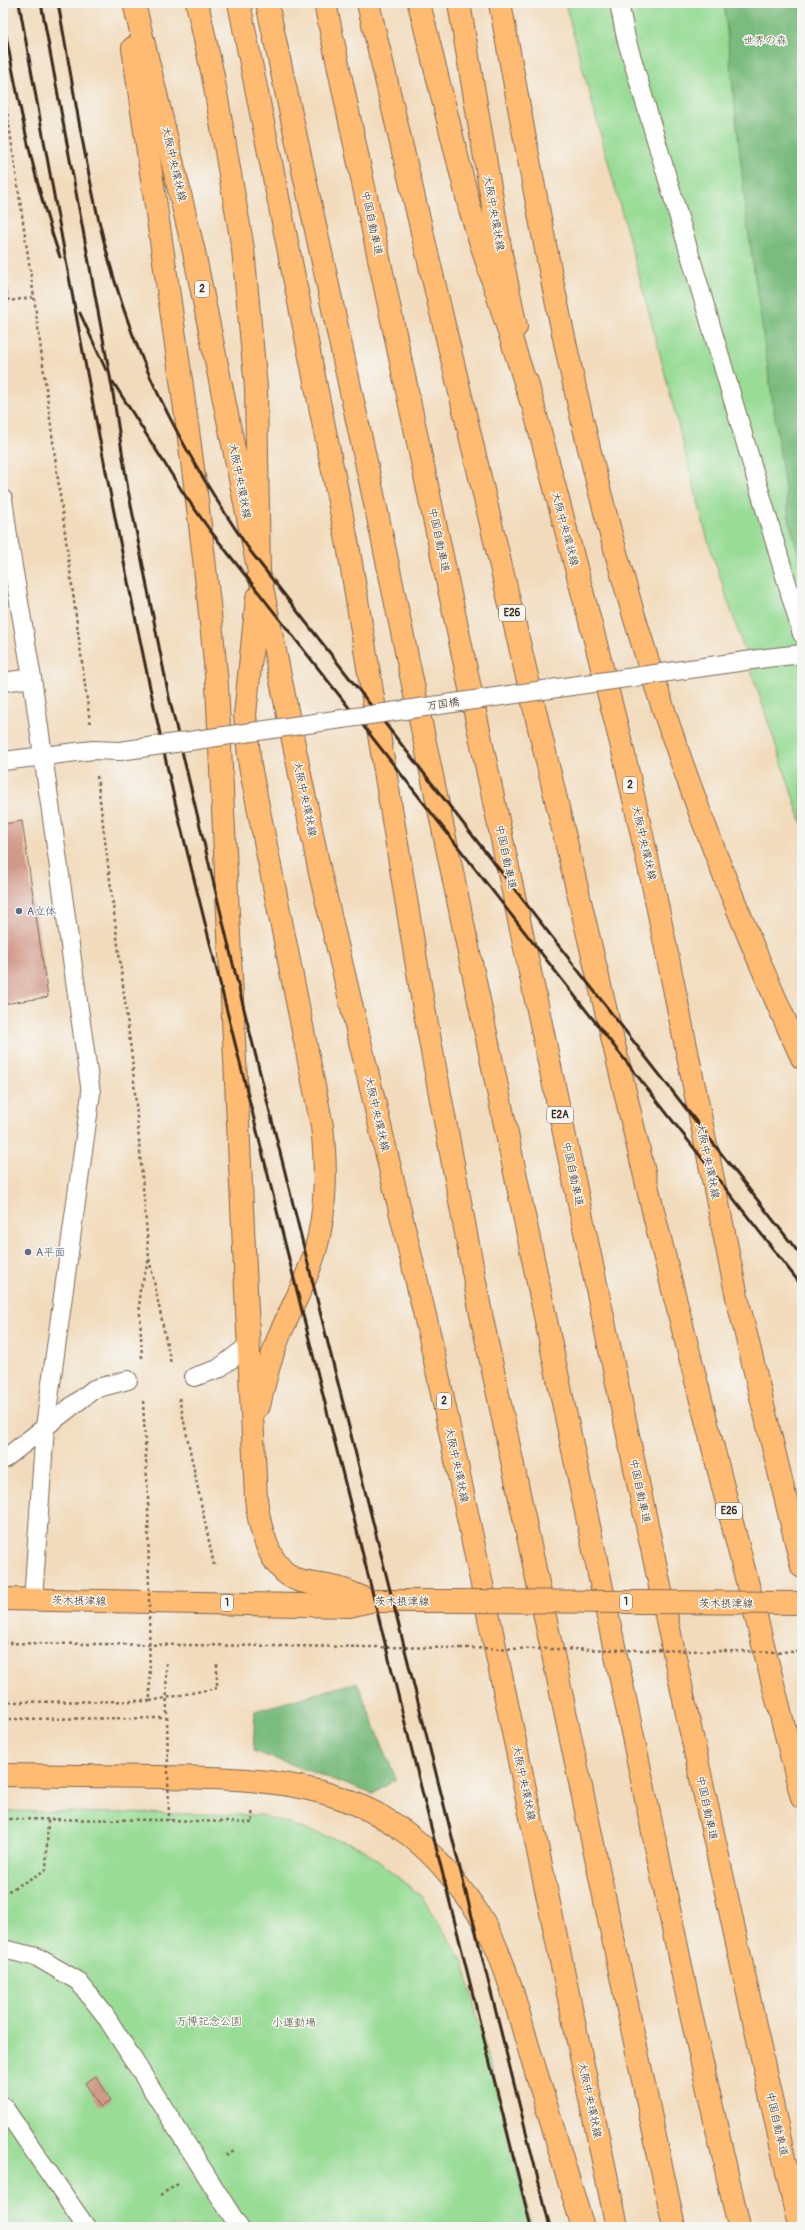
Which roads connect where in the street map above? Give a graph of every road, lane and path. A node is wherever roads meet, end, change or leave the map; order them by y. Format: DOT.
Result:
graph roads {
  1 [pos="126,3"];
  2 [pos="134,3"];
  3 [pos="197,3"];
  4 [pos="239,3"];
  5 [pos="267,3"];
  6 [pos="325,3"];
  7 [pos="368,3"];
  8 [pos="419,3"];
  9 [pos="459,3"];
  10 [pos="500,3"];
  11 [pos="619,3"];
  12 [pos="3,84"];
  13 [pos="3,281"];
  14 [pos="34,297"];
  15 [pos="531,401"];
  16 [pos="3,499"];
  17 [pos="6,544"];
  18 [pos="259,577"];
  19 [pos="802,634"];
  20 [pos="802,654"];
  21 [pos="32,678"];
  22 [pos="3,682"];
  23 [pos="94,750"];
  24 [pos="44,755"];
  25 [pos="3,761"];
  26 [pos="802,1058"];
  27 [pos="248,1346"];
  28 [pos="172,1366"];
  29 [pos="194,1377"];
  30 [pos="128,1380"];
  31 [pos="178,1396"];
  32 [pos="45,1427"];
  33 [pos="253,1436"];
  34 [pos="3,1460"];
  35 [pos="148,1499"];
  36 [pos="214,1565"];
  37 [pos="802,1567"];
  38 [pos="3,1599"];
  39 [pos="33,1600"];
  40 [pos="370,1601"];
  41 [pos="802,1604"];
  42 [pos="3,1643"];
  43 [pos="802,1652"];
  44 [pos="166,1663"];
  45 [pos="217,1664"];
  46 [pos="150,1701"];
  47 [pos="3,1702"];
  48 [pos="166,1718"];
  49 [pos="3,1719"];
  50 [pos="3,1775"];
  51 [pos="802,1798"];
  52 [pos="252,1808"];
  53 [pos="3,1819"];
  54 [pos="48,1819"];
  55 [pos="169,1820"];
  56 [pos="3,1894"];
  57 [pos="3,1949"];
  58 [pos="3,2106"];
  59 [pos="86,2227"];
  60 [pos="239,2227"];
  61 [pos="583,2227"];
  62 [pos="617,2227"];
  63 [pos="674,2227"];
  64 [pos="739,2227"];
  65 [pos="799,2227"];
  1 -- 27 [label="main road"];
  2 -- 18 [label="main road, 大阪中央環状線 / 2"];
  3 -- 18 [label="main road"];
  4 -- 63 [label="main road"];
  5 -- 64 [label="main road"];
  6 -- 65 [label="main road, 中国自動車道 / E2A"];
  7 -- 51 [label="main road, E26"];
  8 -- 15 [label="main road"];
  9 -- 15 [label="main road, 大阪中央環状線 / 2"];
  10 -- 26 [label="main road"];
  11 -- 19 [label="lane"];
  12 -- 14 [label="path"];
  13 -- 14 [label="path"];
  14 -- 23 [label="path"];
  15 -- 37 [label="main road, 大阪中央環状線 / 2"];
  16 -- 17 [label="lane"];
  17 -- 21 [label="lane"];
  18 -- 33 [label="main road"];
  18 -- 62 [label="main road, 大阪中央環状線 / 2"];
  20 -- 23 [label="lane, 万国橋, bridge"];
  21 -- 22 [label="lane"];
  21 -- 24 [label="lane"];
  23 -- 24 [label="lane, 万国橋"];
  23 -- 28 [label="path"];
  24 -- 25 [label="lane, 万国橋"];
  24 -- 32 [label="lane"];
  27 -- 29 [label="lane"];
  27 -- 33 [label="main road"];
  30 -- 32 [label="lane"];
  31 -- 36 [label="path"];
  32 -- 34 [label="lane"];
  32 -- 39 [label="lane"];
  33 -- 40 [label="main road"];
  35 -- 46 [label="path, bridge"];
  38 -- 39 [label="main road, 茨木摂津線 / 1"];
  39 -- 40 [label="main road, 茨木摂津線 / 1"];
  40 -- 41 [label="main road, 茨木摂津線 / 1, bridge"];
  42 -- 43 [label="path, bridge"];
  44 -- 48 [label="path, bridge"];
  45 -- 46 [label="path, bridge"];
  46 -- 47 [label="path, bridge"];
  48 -- 49 [label="path"];
  48 -- 55 [label="path, bridge"];
  50 -- 61 [label="main road"];
  52 -- 55 [label="path"];
  53 -- 54 [label="path"];
  54 -- 55 [label="path"];
  54 -- 56 [label="path"];
  57 -- 60 [label="lane"];
  58 -- 59 [label="lane"];
}
